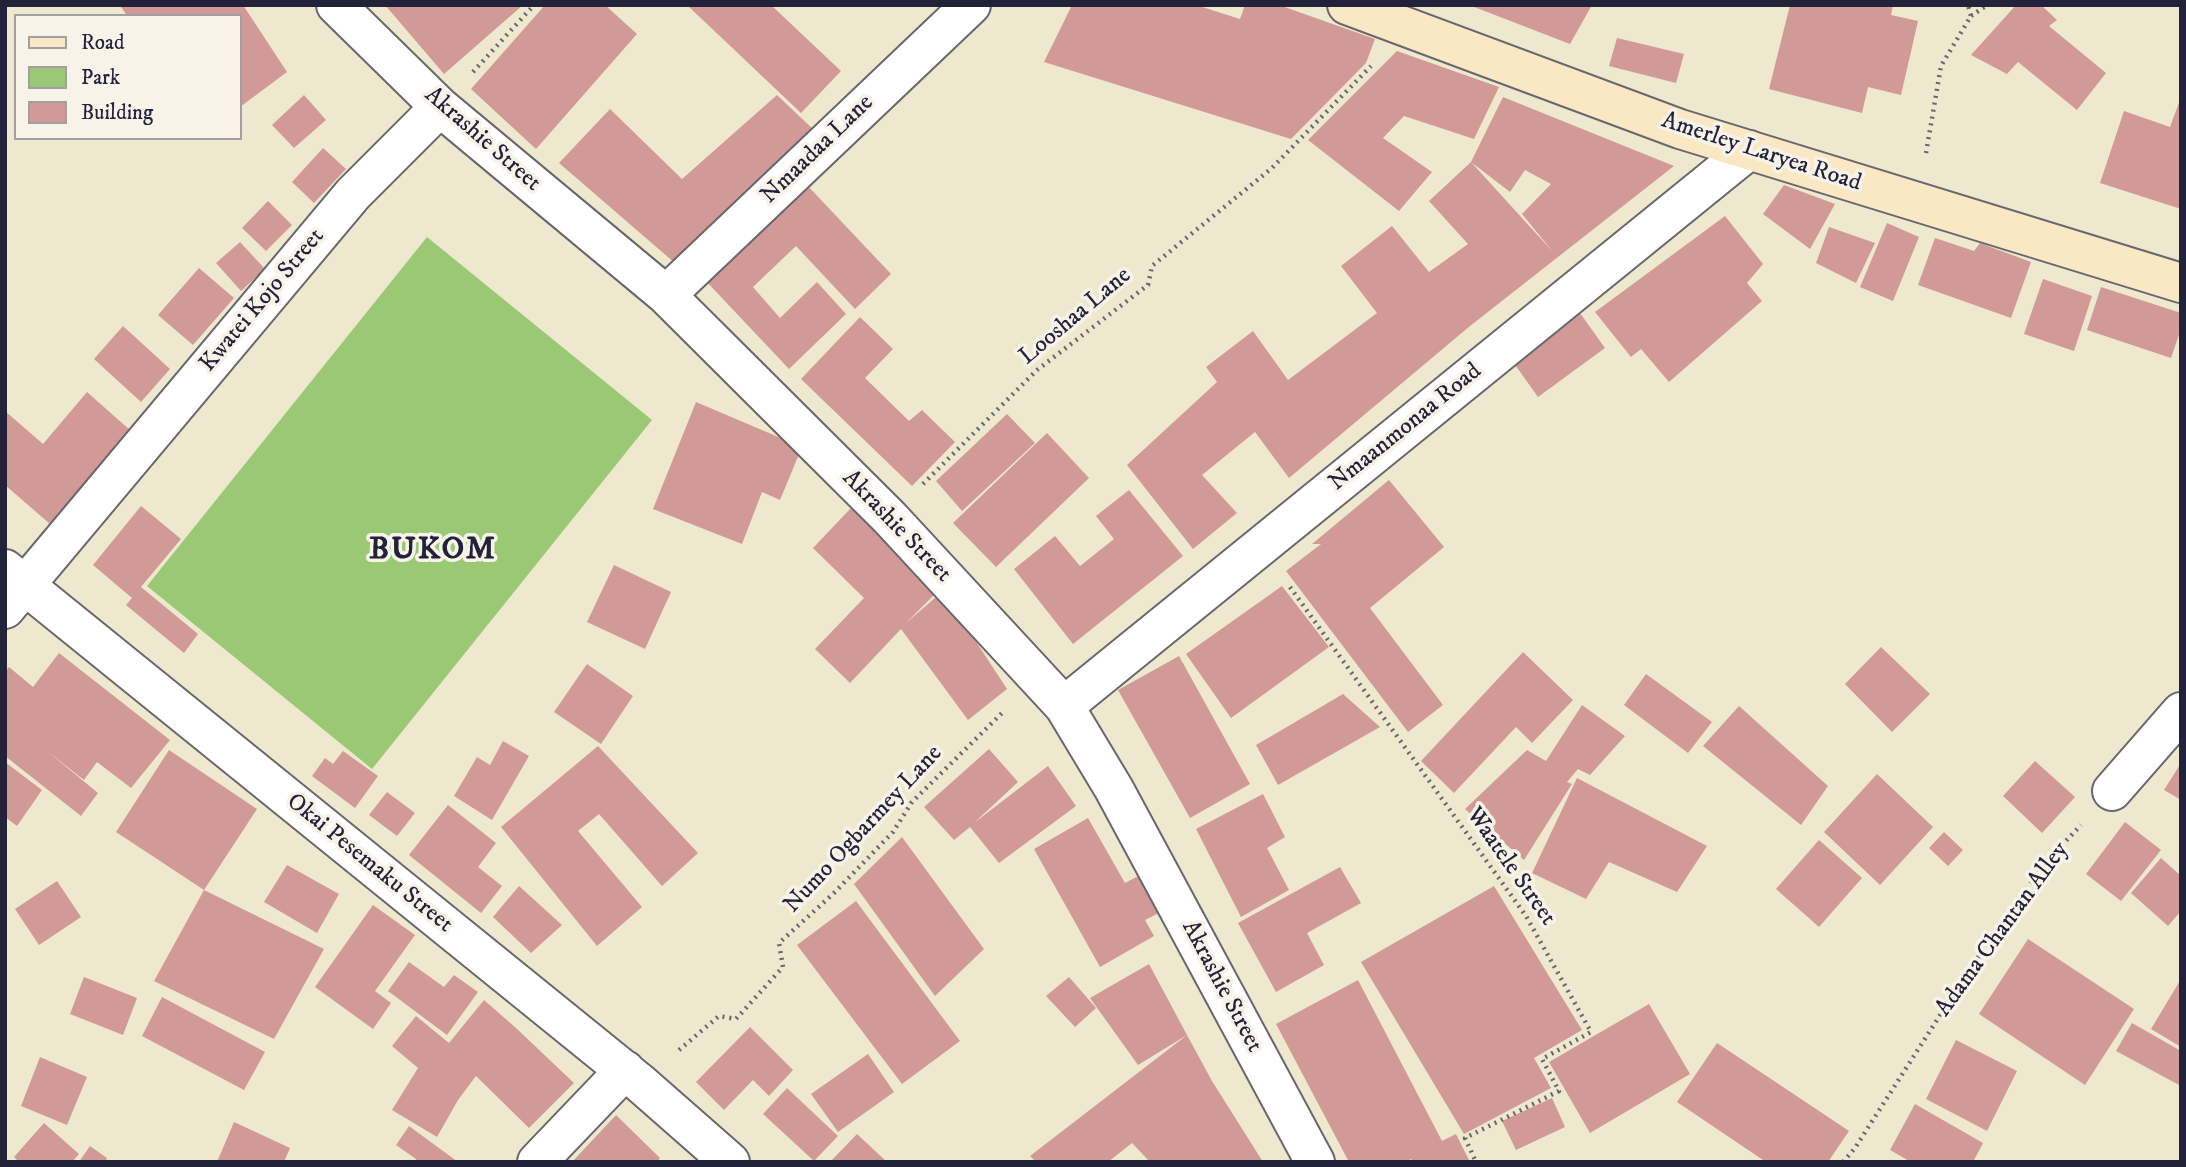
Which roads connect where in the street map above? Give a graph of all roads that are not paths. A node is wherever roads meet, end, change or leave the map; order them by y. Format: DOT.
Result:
graph roads {
  1 [pos="336,5"];
  2 [pos="971,5"];
  3 [pos="1347,5"];
  4 [pos="440,107"];
  5 [pos="1749,150"];
  6 [pos="2181,283"];
  7 [pos="666,295"];
  8 [pos="11,588"];
  9 [pos="1064,706"];
  10 [pos="2181,712"];
  11 [pos="2112,791"];
  12 [pos="632,1077"];
  13 [pos="537,1162"];
  14 [pos="730,1162"];
  15 [pos="1315,1162"];
  1 -- 4 [label="street, Akrashie Street"];
  2 -- 7 [label="street, Nmaadaa Lane"];
  3 -- 5 [label="street, Amerley Laryea Road"];
  4 -- 7 [label="street, Akrashie Street"];
  4 -- 8 [label="street, Kwatei Kojo Street"];
  5 -- 6 [label="street, Amerley Laryea Road"];
  5 -- 9 [label="street, Nmaanmonaa Road"];
  7 -- 9 [label="street, Akrashie Street"];
  8 -- 12 [label="street, Okai Pesemaku Street"];
  9 -- 15 [label="street, Akrashie Street"];
  10 -- 11 [label="street"];
  12 -- 13 [label="street"];
  12 -- 14 [label="street, Okai Pesemaku Street"];
}
